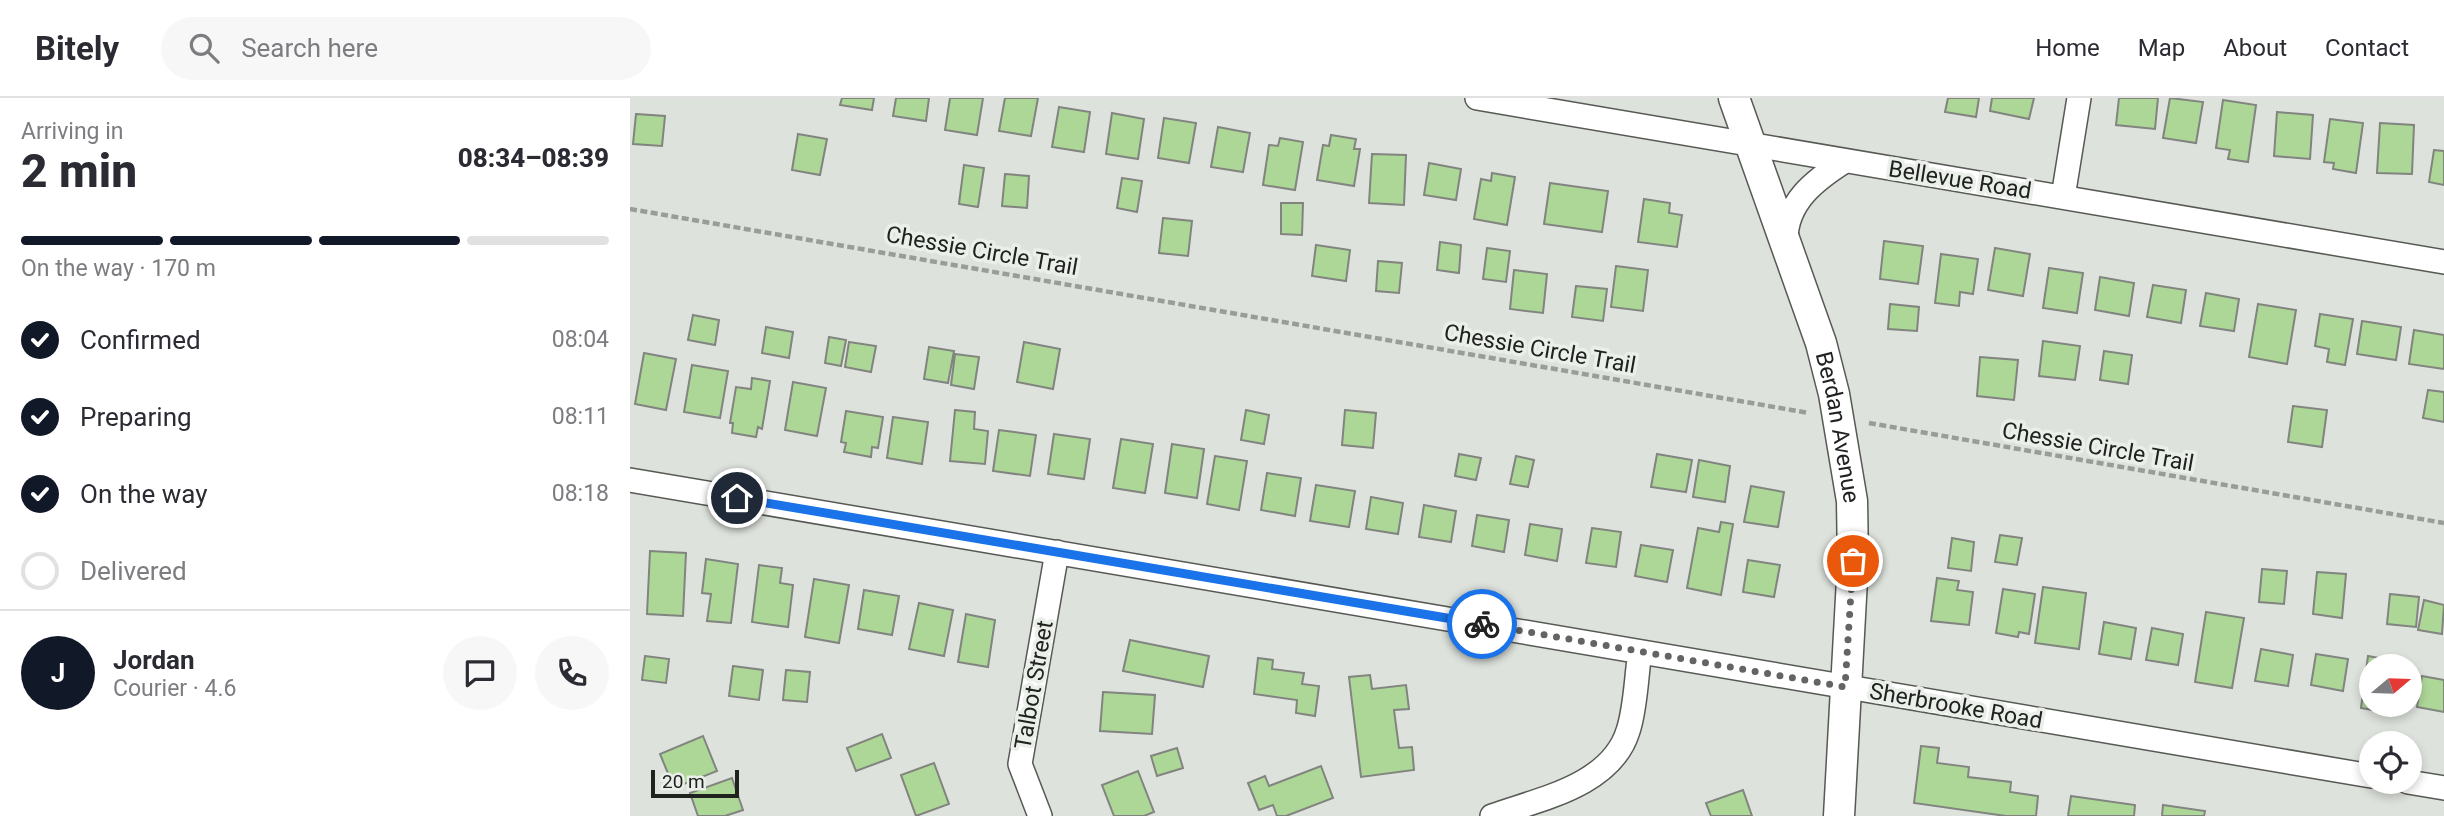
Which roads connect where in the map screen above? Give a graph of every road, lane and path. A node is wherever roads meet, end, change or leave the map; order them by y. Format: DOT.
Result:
graph roads {
  1 [pos="1477,98"];
  2 [pos="1734,98"];
  3 [pos="2079,98"];
  4 [pos="1750,143"];
  5 [pos="1845,160"];
  6 [pos="2063,197"];
  7 [pos="630,209"];
  8 [pos="1786,243"];
  9 [pos="2444,262"];
  10 [pos="1839,419"];
  11 [pos="630,480"];
  12 [pos="2444,523"];
  13 [pos="1057,552"];
  14 [pos="1640,652"];
  15 [pos="1845,687"];
  16 [pos="2359,774"];
  17 [pos="2422,784"];
  18 [pos="2444,788"];
  19 [pos="1040,816"];
  20 [pos="1492,816"];
  21 [pos="1839,816"];
  1 -- 4 [label="street, Bellevue Road"];
  2 -- 4 [label="street, Berdan Avenue"];
  3 -- 6 [label="street"];
  4 -- 5 [label="street, Bellevue Road"];
  4 -- 8 [label="street, Berdan Avenue"];
  5 -- 6 [label="street, Bellevue Road"];
  5 -- 8 [label="street"];
  6 -- 9 [label="street, Bellevue Road"];
  7 -- 10 [label="path, Chessie Circle Trail"];
  8 -- 10 [label="street, Berdan Avenue"];
  10 -- 12 [label="path, Chessie Circle Trail"];
  10 -- 15 [label="street, Berdan Avenue"];
  11 -- 13 [label="street, Sherbrooke Road"];
  13 -- 14 [label="street, Sherbrooke Road"];
  13 -- 19 [label="street, Talbot Street"];
  14 -- 15 [label="street, Sherbrooke Road"];
  14 -- 20 [label="street"];
  15 -- 16 [label="street, Sherbrooke Road"];
  15 -- 21 [label="street, Berdan Avenue"];
  17 -- 18 [label="street"];
}
